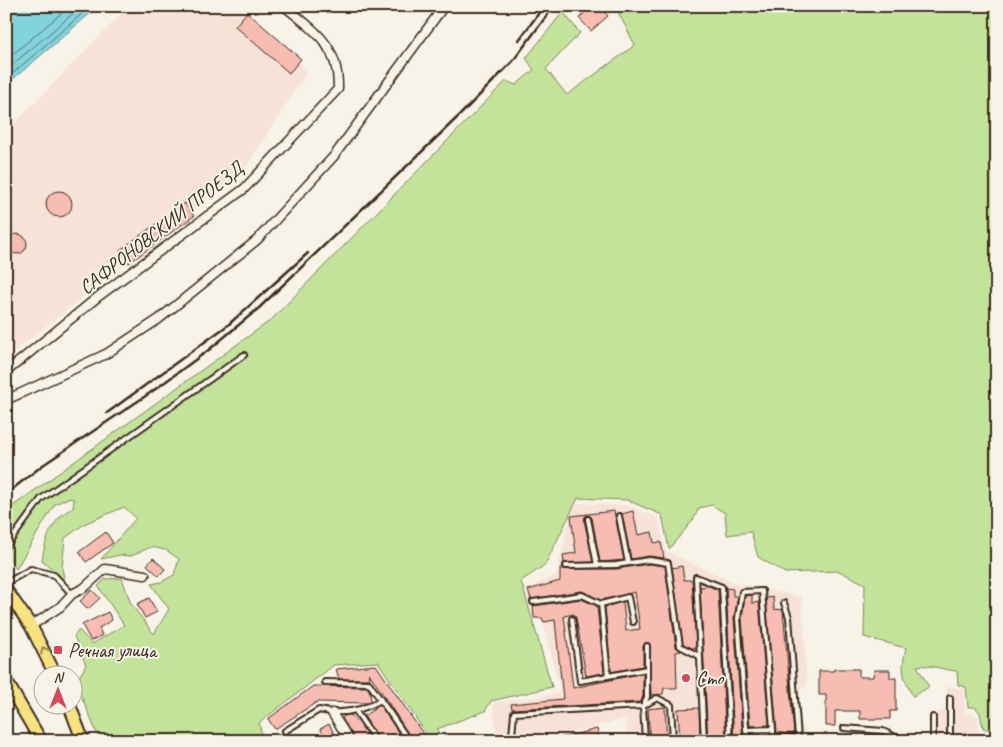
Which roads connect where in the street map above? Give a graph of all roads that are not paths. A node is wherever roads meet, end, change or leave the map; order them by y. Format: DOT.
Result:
graph roads {
  1 [pos="284,6"];
  2 [pos="444,6"];
  3 [pos="244,355"];
  4 [pos="6,372"];
  5 [pos="6,400"];
  6 [pos="619,516"];
  7 [pos="588,519"];
  8 [pos="6,548"];
  9 [pos="628,563"];
  10 [pos="597,565"];
  11 [pos="566,566"];
  12 [pos="145,575"];
  13 [pos="6,583"];
  14 [pos="6,590"];
  15 [pos="72,594"];
  16 [pos="533,602"];
  17 [pos="784,603"];
  18 [pos="601,604"];
  19 [pos="572,619"];
  20 [pos="633,622"];
  21 [pos="31,626"];
  22 [pos="648,646"];
  23 [pos="699,656"];
  24 [pos="51,664"];
  25 [pos="648,669"];
  26 [pos="608,675"];
  27 [pos="6,681"];
  28 [pos="325,682"];
  29 [pos="950,698"];
  30 [pos="381,700"];
  31 [pos="643,706"];
  32 [pos="355,710"];
  33 [pos="332,713"];
  34 [pos="73,714"];
  35 [pos="933,717"];
  36 [pos="844,728"];
  37 [pos="773,729"];
  38 [pos="747,730"];
  39 [pos="285,731"];
  40 [pos="512,736"];
  41 [pos="41,741"];
  42 [pos="83,741"];
  43 [pos="350,741"];
  44 [pos="376,741"];
  45 [pos="409,741"];
  46 [pos="645,741"];
  47 [pos="673,741"];
  48 [pos="704,741"];
  49 [pos="730,741"];
  50 [pos="747,741"];
  51 [pos="904,741"];
  52 [pos="933,741"];
  53 [pos="950,741"];
  1 -- 4 [label="street, САФРОНОВСКИЙ ПРОЕЗД"];
  2 -- 5 [label="street"];
  3 -- 8 [label="lane"];
  6 -- 9 [label="lane"];
  7 -- 10 [label="lane"];
  9 -- 10 [label="lane"];
  9 -- 23 [label="lane"];
  10 -- 11 [label="lane"];
  12 -- 15 [label="street"];
  13 -- 15 [label="lane"];
  14 -- 21 [label="main road"];
  15 -- 21 [label="street"];
  16 -- 18 [label="lane"];
  17 -- 37 [label="lane"];
  18 -- 20 [label="lane"];
  18 -- 26 [label="lane"];
  19 -- 26 [label="lane"];
  24 -- 21 [label="main road, one-way"];
  22 -- 25 [label="lane"];
  23 -- 48 [label="lane"];
  23 -- 49 [label="lane"];
  25 -- 26 [label="lane"];
  25 -- 31 [label="lane"];
  27 -- 41 [label="main road"];
  28 -- 30 [label="lane"];
  29 -- 53 [label="lane"];
  30 -- 32 [label="lane"];
  30 -- 45 [label="lane"];
  31 -- 40 [label="lane"];
  31 -- 46 [label="lane"];
  31 -- 47 [label="lane"];
  32 -- 33 [label="lane"];
  32 -- 44 [label="lane"];
  33 -- 39 [label="lane"];
  33 -- 43 [label="street"];
  34 -- 42 [label="main road"];
  35 -- 52 [label="lane"];
  36 -- 51 [label="lane"];
  37 -- 38 [label="lane"];
  37 -- 38 [label="lane"];
  38 -- 50 [label="lane"];
}
